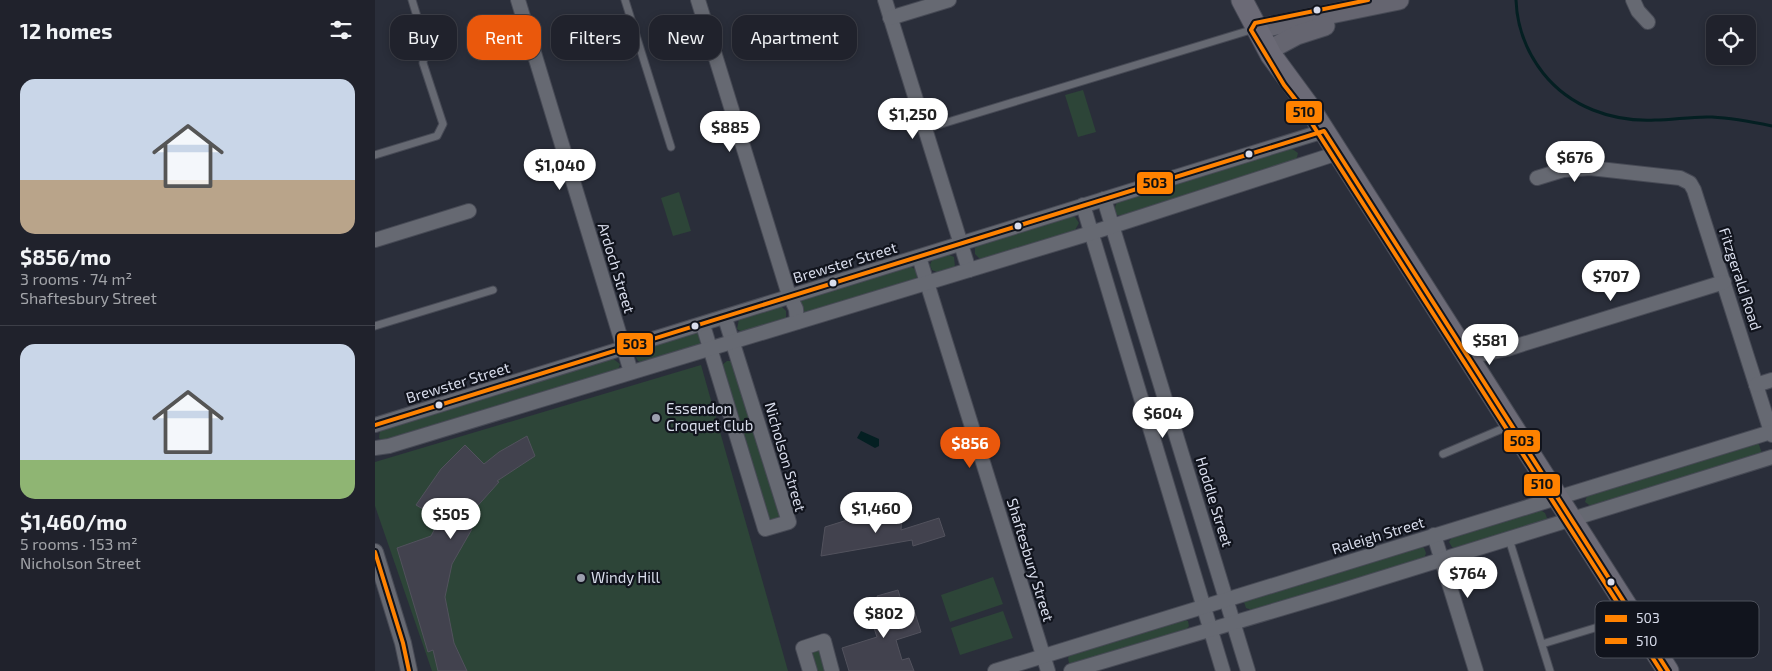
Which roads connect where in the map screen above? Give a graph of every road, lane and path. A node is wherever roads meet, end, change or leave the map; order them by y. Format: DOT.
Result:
graph roads {
  1 [pos="412,0"];
  2 [pos="518,0"];
  3 [pos="625,0"];
  4 [pos="698,0"];
  5 [pos="885,0"];
  6 [pos="949,0"];
  7 [pos="1242,0"];
  8 [pos="1253,0"];
  9 [pos="1399,0"];
  10 [pos="1633,0"];
  11 [pos="890,18"];
  12 [pos="1648,22"];
  13 [pos="1266,36"];
  14 [pos="925,129"];
  15 [pos="1324,131"];
  16 [pos="671,147"];
  17 [pos="1338,153"];
  18 [pos="375,155"];
  19 [pos="1537,178"];
  20 [pos="1104,199"];
  21 [pos="1083,205"];
  22 [pos="469,211"];
  23 [pos="1112,226"];
  24 [pos="1091,233"];
  25 [pos="375,240"];
  26 [pos="960,244"];
  27 [pos="919,257"];
  28 [pos="969,270"];
  29 [pos="927,282"];
  30 [pos="1724,282"];
  31 [pos="493,290"];
  32 [pos="789,297"];
  33 [pos="725,318"];
  34 [pos="797,322"];
  35 [pos="703,325"];
  36 [pos="375,326"];
  37 [pos="733,341"];
  38 [pos="710,348"];
  39 [pos="624,349"];
  40 [pos="1471,362"];
  41 [pos="631,372"];
  42 [pos="1772,380"];
  43 [pos="1756,385"];
  44 [pos="1169,411"];
  45 [pos="1146,417"];
  46 [pos="1511,425"];
  47 [pos="376,426"];
  48 [pos="1771,433"];
  49 [pos="376,445"];
  50 [pos="1443,454"];
  51 [pos="1772,457"];
  52 [pos="1557,497"];
  53 [pos="1571,519"];
  54 [pos="1433,536"];
  55 [pos="1509,539"];
  56 [pos="375,552"];
  57 [pos="1441,559"];
  58 [pos="375,586"];
  59 [pos="1227,600"];
  60 [pos="1623,601"];
  61 [pos="1204,608"];
  62 [pos="1233,622"];
  63 [pos="1210,628"];
  64 [pos="1595,628"];
  65 [pos="1542,644"];
  66 [pos="1043,656"];
  67 [pos="1660,658"];
  68 [pos="404,671"];
  69 [pos="409,671"];
  70 [pos="810,671"];
  71 [pos="832,671"];
  72 [pos="995,671"];
  73 [pos="1048,671"];
  74 [pos="1071,671"];
  75 [pos="1223,671"];
  76 [pos="1249,671"];
  77 [pos="1475,671"];
  78 [pos="1550,671"];
  79 [pos="1668,671"];
  1 -- 18 [label="lane"];
  2 -- 39 [label="street, Ardoch Street"];
  3 -- 16 [label="lane"];
  4 -- 32 [label="street"];
  5 -- 11 [label="street"];
  6 -- 11 [label="street"];
  7 -- 13 [label="main road"];
  8 -- 13 [label="main road"];
  9 -- 13 [label="main road"];
  10 -- 12 [label="street"];
  11 -- 14 [label="street"];
  13 -- 14 [label="lane"];
  13 -- 15 [label="main road"];
  14 -- 26 [label="street"];
  15 -- 17 [label="main road"];
  15 -- 20 [label="street, Brewster Street"];
  17 -- 23 [label="street"];
  17 -- 40 [label="main road"];
  19 -- 30 [label="street, Fitzgerald Road"];
  20 -- 21 [label="street, Brewster Street"];
  20 -- 23 [label="street, Hoddle Street"];
  21 -- 24 [label="street"];
  21 -- 26 [label="street, Brewster Street"];
  22 -- 25 [label="street"];
  23 -- 24 [label="street"];
  23 -- 44 [label="street, Hoddle Street"];
  24 -- 28 [label="street"];
  24 -- 45 [label="street"];
  26 -- 27 [label="street, Brewster Street"];
  26 -- 28 [label="street"];
  27 -- 29 [label="street, Shaftesbury Street"];
  27 -- 32 [label="street, Brewster Street"];
  28 -- 29 [label="street"];
  29 -- 34 [label="street"];
  29 -- 66 [label="street, Shaftesbury Street"];
  30 -- 40 [label="street"];
  30 -- 43 [label="street, Fitzgerald Road"];
  31 -- 36 [label="lane"];
  32 -- 33 [label="street, Brewster Street"];
  32 -- 34 [label="street"];
  33 -- 35 [label="street, Brewster Street"];
  33 -- 37 [label="street, Nicholson Street"];
  34 -- 37 [label="street"];
  35 -- 38 [label="street, Nicholson Street"];
  35 -- 39 [label="street, Brewster Street"];
  37 -- 38 [label="street"];
  37 -- 38 [label="street, Nicholson Street"];
  38 -- 41 [label="street"];
  39 -- 41 [label="street, Ardoch Street"];
  39 -- 47 [label="street, Brewster Street"];
  40 -- 46 [label="main road"];
  41 -- 49 [label="street"];
  42 -- 43 [label="street"];
  43 -- 48 [label="street, Fitzgerald Road"];
  44 -- 45 [label="lane"];
  44 -- 59 [label="street, Hoddle Street"];
  45 -- 61 [label="street"];
  46 -- 50 [label="lane"];
  46 -- 52 [label="main road"];
  48 -- 52 [label="street, Raleigh Street"];
  51 -- 53 [label="street"];
  52 -- 53 [label="main road"];
  52 -- 54 [label="street, Raleigh Street"];
  53 -- 55 [label="street"];
  53 -- 60 [label="main road"];
  54 -- 57 [label="street"];
  54 -- 59 [label="street, Raleigh Street"];
  55 -- 57 [label="street"];
  55 -- 65 [label="lane"];
  56 -- 69 [label="street"];
  57 -- 62 [label="street"];
  57 -- 77 [label="street"];
  58 -- 68 [label="street"];
  59 -- 61 [label="street, Raleigh Street"];
  59 -- 62 [label="street, Hoddle Street"];
  61 -- 63 [label="street"];
  61 -- 66 [label="street, Raleigh Street"];
  62 -- 63 [label="street"];
  62 -- 76 [label="street, Hoddle Street"];
  63 -- 74 [label="street"];
  63 -- 75 [label="street"];
  64 -- 65 [label="lane"];
  65 -- 78 [label="lane"];
  66 -- 72 [label="street, Raleigh Street"];
  66 -- 73 [label="street, Shaftesbury Street"];
  67 -- 79 [label="main road"];
  70 -- 71 [label="street"];
}
